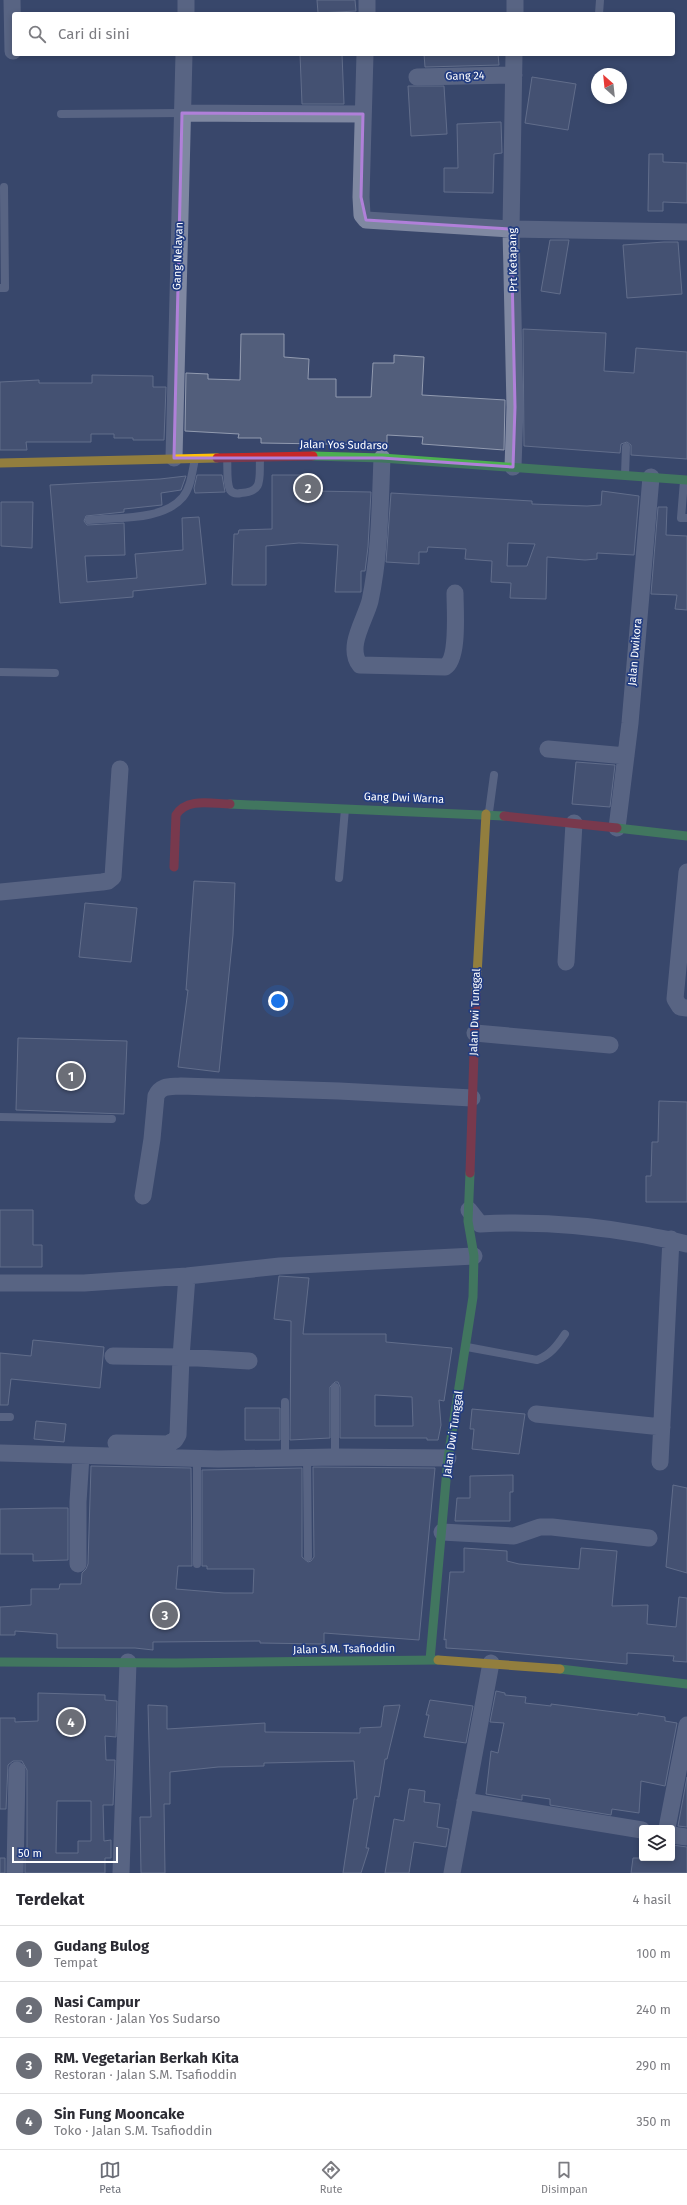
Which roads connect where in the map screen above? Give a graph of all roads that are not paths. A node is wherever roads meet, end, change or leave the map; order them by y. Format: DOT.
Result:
graph roads {
  1 [pos="12,0"];
  2 [pos="186,0"];
  3 [pos="367,0"];
  4 [pos="515,0"];
  5 [pos="600,0"];
  6 [pos="12,12"];
  7 [pos="186,12"];
  8 [pos="367,12"];
  9 [pos="515,12"];
  10 [pos="600,12"];
  11 [pos="184,56"];
  12 [pos="365,56"];
  13 [pos="514,56"];
  14 [pos="514,75"];
  15 [pos="417,77"];
  16 [pos="182,113"];
  17 [pos="61,114"];
  18 [pos="363,114"];
  19 [pos="4,187"];
  20 [pos="512,229"];
  21 [pos="687,232"];
  22 [pos="2,233"];
  23 [pos="0,288"];
  24 [pos="626,447"];
  25 [pos="260,456"];
  26 [pos="196,457"];
  27 [pos="227,457"];
  28 [pos="174,458"];
  29 [pos="382,458"];
  30 [pos="0,463"];
  31 [pos="513,467"];
  32 [pos="625,476"];
  33 [pos="651,477"];
  34 [pos="686,480"];
  35 [pos="687,518"];
  36 [pos="89,520"];
  37 [pos="455,593"];
  38 [pos="0,672"];
  39 [pos="55,674"];
  40 [pos="548,749"];
  41 [pos="626,756"];
  42 [pos="120,769"];
  43 [pos="494,776"];
  44 [pos="345,808"];
  45 [pos="487,814"];
  46 [pos="574,823"];
  47 [pos="617,828"];
  48 [pos="687,836"];
  49 [pos="174,867"];
  50 [pos="687,872"];
  51 [pos="339,878"];
  52 [pos="0,892"];
  53 [pos="566,962"];
  54 [pos="687,1008"];
  55 [pos="475,1034"];
  56 [pos="610,1045"];
  57 [pos="472,1098"];
  58 [pos="0,1116"];
  59 [pos="112,1119"];
  60 [pos="143,1196"];
  61 [pos="469,1210"];
  62 [pos="480,1224"];
  63 [pos="679,1242"];
  64 [pos="474,1253"];
  65 [pos="187,1276"];
  66 [pos="0,1283"];
  67 [pos="566,1334"];
  68 [pos="467,1347"];
  69 [pos="113,1356"];
  70 [pos="180,1357"];
  71 [pos="249,1361"];
  72 [pos="335,1388"];
  73 [pos="285,1402"];
  74 [pos="536,1414"];
  75 [pos="0,1417"];
  76 [pos="10,1417"];
  77 [pos="662,1427"];
  78 [pos="116,1443"];
  79 [pos="0,1453"];
  80 [pos="81,1456"];
  81 [pos="335,1457"];
  82 [pos="307,1458"];
  83 [pos="448,1458"];
  84 [pos="197,1459"];
  85 [pos="285,1459"];
  86 [pos="660,1462"];
  87 [pos="442,1532"];
  88 [pos="649,1538"];
  89 [pos="308,1556"];
  90 [pos="78,1564"];
  91 [pos="197,1564"];
  92 [pos="430,1660"];
  93 [pos="0,1662"];
  94 [pos="128,1662"];
  95 [pos="491,1663"];
  96 [pos="687,1684"];
  97 [pos="687,1724"];
  98 [pos="18,1770"];
  99 [pos="465,1801"];
  100 [pos="668,1825"];
  101 [pos="639,1830"];
  102 [pos="675,1835"];
  103 [pos="687,1837"];
  104 [pos="15,1873"];
  105 [pos="122,1873"];
  106 [pos="452,1873"];
  1 -- 6 [label="street"];
  2 -- 7 [label="street"];
  3 -- 8 [label="street"];
  4 -- 9 [label="street"];
  5 -- 10 [label="lane"];
  11 -- 16 [label="street, Gang Nelayan"];
  12 -- 18 [label="street"];
  13 -- 14 [label="street, Prt Ketapang"];
  14 -- 15 [label="street, Gang 24"];
  14 -- 20 [label="street, Prt Ketapang"];
  16 -- 17 [label="lane"];
  16 -- 18 [label="street"];
  16 -- 28 [label="street, Gang Nelayan"];
  18 -- 20 [label="street"];
  19 -- 22 [label="lane"];
  20 -- 21 [label="street"];
  20 -- 31 [label="street, Prt Ketapang"];
  22 -- 23 [label="lane"];
  24 -- 32 [label="lane"];
  25 -- 27 [label="street, Jalan Yos Sudarso"];
  25 -- 27 [label="lane"];
  25 -- 29 [label="street, Jalan Yos Sudarso"];
  26 -- 27 [label="street, Jalan Yos Sudarso"];
  26 -- 28 [label="street, Jalan Yos Sudarso"];
  26 -- 36 [label="lane"];
  28 -- 30 [label="street, Jalan Yos Sudarso"];
  29 -- 31 [label="street, Jalan Yos Sudarso"];
  29 -- 37 [label="street"];
  31 -- 32 [label="street, Jalan Yos Sudarso"];
  32 -- 33 [label="street, Jalan Yos Sudarso"];
  33 -- 34 [label="street, Jalan Yos Sudarso"];
  33 -- 41 [label="street, Jalan Dwikora"];
  34 -- 35 [label="lane"];
  38 -- 39 [label="lane"];
  40 -- 41 [label="street"];
  41 -- 47 [label="street, Jalan Dwikora"];
  42 -- 52 [label="street"];
  43 -- 45 [label="lane"];
  44 -- 45 [label="street, Gang Dwi Warna"];
  44 -- 49 [label="street, Gang Dwi Warna"];
  44 -- 51 [label="lane"];
  45 -- 46 [label="street, Gang Dwi Warna"];
  45 -- 55 [label="street, Jalan Dwi Tunggal"];
  46 -- 47 [label="street, Gang Dwi Warna"];
  46 -- 53 [label="street"];
  47 -- 48 [label="street, Gang Dwi Warna"];
  50 -- 54 [label="street"];
  55 -- 56 [label="street"];
  55 -- 57 [label="street, Jalan Dwi Tunggal"];
  57 -- 60 [label="street"];
  57 -- 61 [label="street, Jalan Dwi Tunggal"];
  58 -- 59 [label="lane"];
  61 -- 62 [label="street"];
  61 -- 64 [label="street, Jalan Dwi Tunggal"];
  62 -- 63 [label="street"];
  62 -- 64 [label="street"];
  63 -- 77 [label="street"];
  64 -- 65 [label="street"];
  64 -- 68 [label="street, Jalan Dwi Tunggal"];
  65 -- 66 [label="street"];
  65 -- 70 [label="street"];
  67 -- 68 [label="lane"];
  68 -- 83 [label="street, Jalan Dwi Tunggal"];
  69 -- 70 [label="street"];
  70 -- 71 [label="street"];
  70 -- 78 [label="street"];
  72 -- 81 [label="lane"];
  73 -- 85 [label="lane"];
  74 -- 77 [label="street"];
  75 -- 76 [label="lane"];
  77 -- 86 [label="street"];
  79 -- 80 [label="street"];
  80 -- 84 [label="street"];
  80 -- 90 [label="street"];
  81 -- 82 [label="street"];
  81 -- 83 [label="street"];
  82 -- 85 [label="street"];
  82 -- 89 [label="lane"];
  83 -- 87 [label="street, Jalan Dwi Tunggal"];
  84 -- 85 [label="street"];
  84 -- 91 [label="lane"];
  87 -- 88 [label="street"];
  87 -- 92 [label="street, Jalan Dwi Tunggal"];
  92 -- 94 [label="street, Jalan S.M. Tsafioddin"];
  92 -- 95 [label="street, Jalan S.M. Tsafioddin"];
  93 -- 94 [label="street, Jalan S.M. Tsafioddin"];
  94 -- 105 [label="street"];
  95 -- 96 [label="street, Jalan S.M. Tsafioddin"];
  95 -- 99 [label="street"];
  97 -- 100 [label="street"];
  98 -- 104 [label="street"];
  99 -- 101 [label="street"];
  99 -- 106 [label="street"];
  102 -- 103 [label="street"];
}
